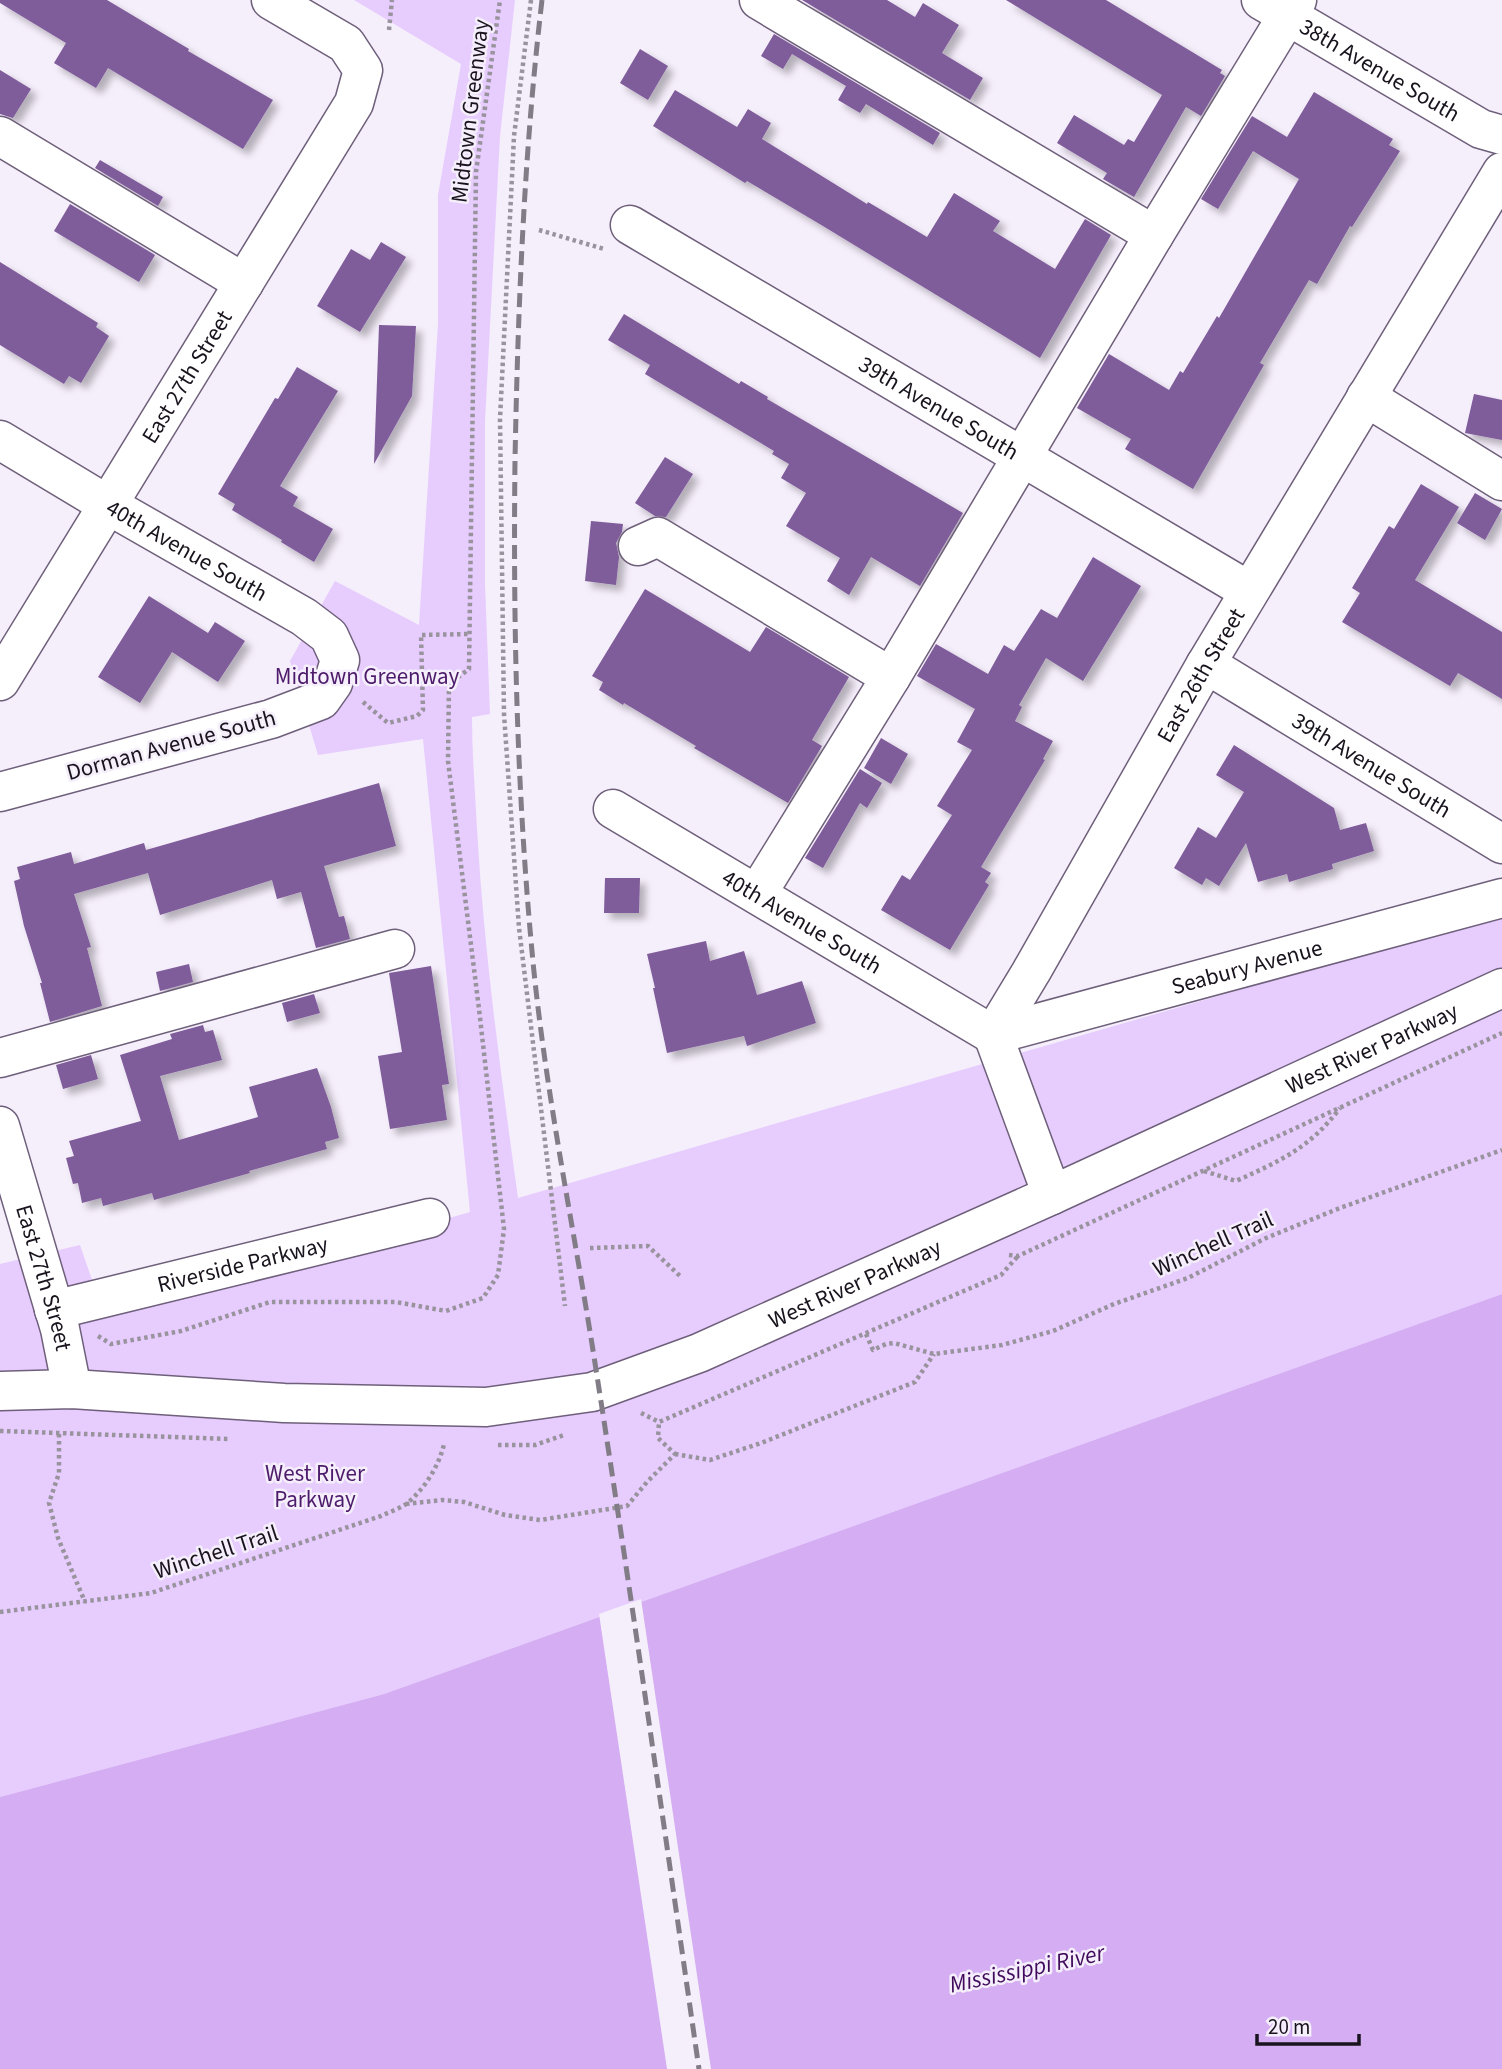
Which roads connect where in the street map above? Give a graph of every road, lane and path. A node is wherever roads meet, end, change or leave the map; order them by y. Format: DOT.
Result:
graph roads {
  1 [pos="271,0"];
  2 [pos="392,0"];
  3 [pos="500,0"];
  4 [pos="531,0"];
  5 [pos="759,0"];
  6 [pos="1282,5"];
  7 [pos="389,30"];
  8 [pos="1502,135"];
  9 [pos="0,136"];
  10 [pos="1502,172"];
  11 [pos="539,230"];
  12 [pos="1154,235"];
  13 [pos="619,238"];
  14 [pos="244,283"];
  15 [pos="1366,397"];
  16 [pos="0,440"];
  17 [pos="1023,457"];
  18 [pos="1502,481"];
  19 [pos="108,505"];
  20 [pos="638,546"];
  21 [pos="1249,591"];
  22 [pos="470,635"];
  23 [pos="1206,664"];
  24 [pos="891,677"];
  25 [pos="0,681"];
  26 [pos="346,691"];
  27 [pos="0,792"];
  28 [pos="613,809"];
  29 [pos="1502,844"];
  30 [pos="757,894"];
  31 [pos="1502,898"];
  32 [pos="395,949"];
  33 [pos="1502,988"];
  34 [pos="1502,1032"];
  35 [pos="993,1035"];
  36 [pos="0,1058"];
  37 [pos="1342,1106"];
  38 [pos="0,1126"];
  39 [pos="1502,1150"];
  40 [pos="1052,1195"];
  41 [pos="430,1218"];
  42 [pos="590,1248"];
  43 [pos="1018,1256"];
  44 [pos="680,1276"];
  45 [pos="565,1306"];
  46 [pos="54,1310"];
  47 [pos="866,1334"];
  48 [pos="111,1344"];
  49 [pos="934,1354"];
  50 [pos="72,1389"];
  51 [pos="0,1391"];
  52 [pos="637,1411"];
  53 [pos="659,1422"];
  54 [pos="59,1434"];
  55 [pos="444,1444"];
  56 [pos="675,1454"];
  57 [pos="405,1504"];
  58 [pos="85,1602"];
  59 [pos="0,1612"];
  1 -- 14 [label="street, East 27th Street"];
  2 -- 7 [label="path"];
  3 -- 22 [label="path, Midtown Greenway"];
  4 -- 45 [label="path"];
  5 -- 12 [label="street"];
  6 -- 8 [label="street, 38th Avenue South"];
  6 -- 12 [label="street"];
  9 -- 14 [label="street"];
  10 -- 15 [label="street, East 26th Street"];
  11 -- 13 [label="path"];
  12 -- 17 [label="street"];
  13 -- 17 [label="street, 39th Avenue South"];
  14 -- 19 [label="street, East 27th Street"];
  15 -- 18 [label="street"];
  15 -- 21 [label="street, East 26th Street"];
  16 -- 19 [label="street, 40th Avenue South"];
  17 -- 21 [label="street, 39th Avenue South"];
  17 -- 24 [label="street"];
  19 -- 25 [label="street, East 27th Street"];
  19 -- 26 [label="street, 40th Avenue South"];
  20 -- 24 [label="street"];
  21 -- 23 [label="street, East 26th Street"];
  22 -- 26 [label="path"];
  22 -- 48 [label="path, Midtown Greenway"];
  23 -- 29 [label="street, 39th Avenue South"];
  23 -- 35 [label="street, East 26th Street"];
  24 -- 30 [label="street"];
  26 -- 27 [label="street, Dorman Avenue South"];
  28 -- 30 [label="street, 40th Avenue South"];
  30 -- 35 [label="street, 40th Avenue South"];
  31 -- 35 [label="street, Seabury Avenue"];
  32 -- 36 [label="street"];
  33 -- 40 [label="street, West River Parkway"];
  34 -- 37 [label="path"];
  35 -- 40 [label="street"];
  37 -- 37 [label="path"];
  38 -- 46 [label="street, East 27th Street"];
  39 -- 49 [label="path, Winchell Trail"];
  40 -- 50 [label="street, West River Parkway"];
  41 -- 46 [label="street, Riverside Parkway"];
  42 -- 44 [label="path"];
  43 -- 47 [label="path"];
  46 -- 50 [label="street, East 27th Street"];
  47 -- 49 [label="path"];
  47 -- 53 [label="path"];
  49 -- 56 [label="path"];
  50 -- 51 [label="street, West River Parkway"];
  52 -- 53 [label="path"];
  53 -- 56 [label="path"];
  54 -- 58 [label="path"];
  55 -- 57 [label="path, Winchell Trail"];
  56 -- 57 [label="path"];
  57 -- 58 [label="path, Winchell Trail"];
  58 -- 59 [label="path, Winchell Trail"];
}
